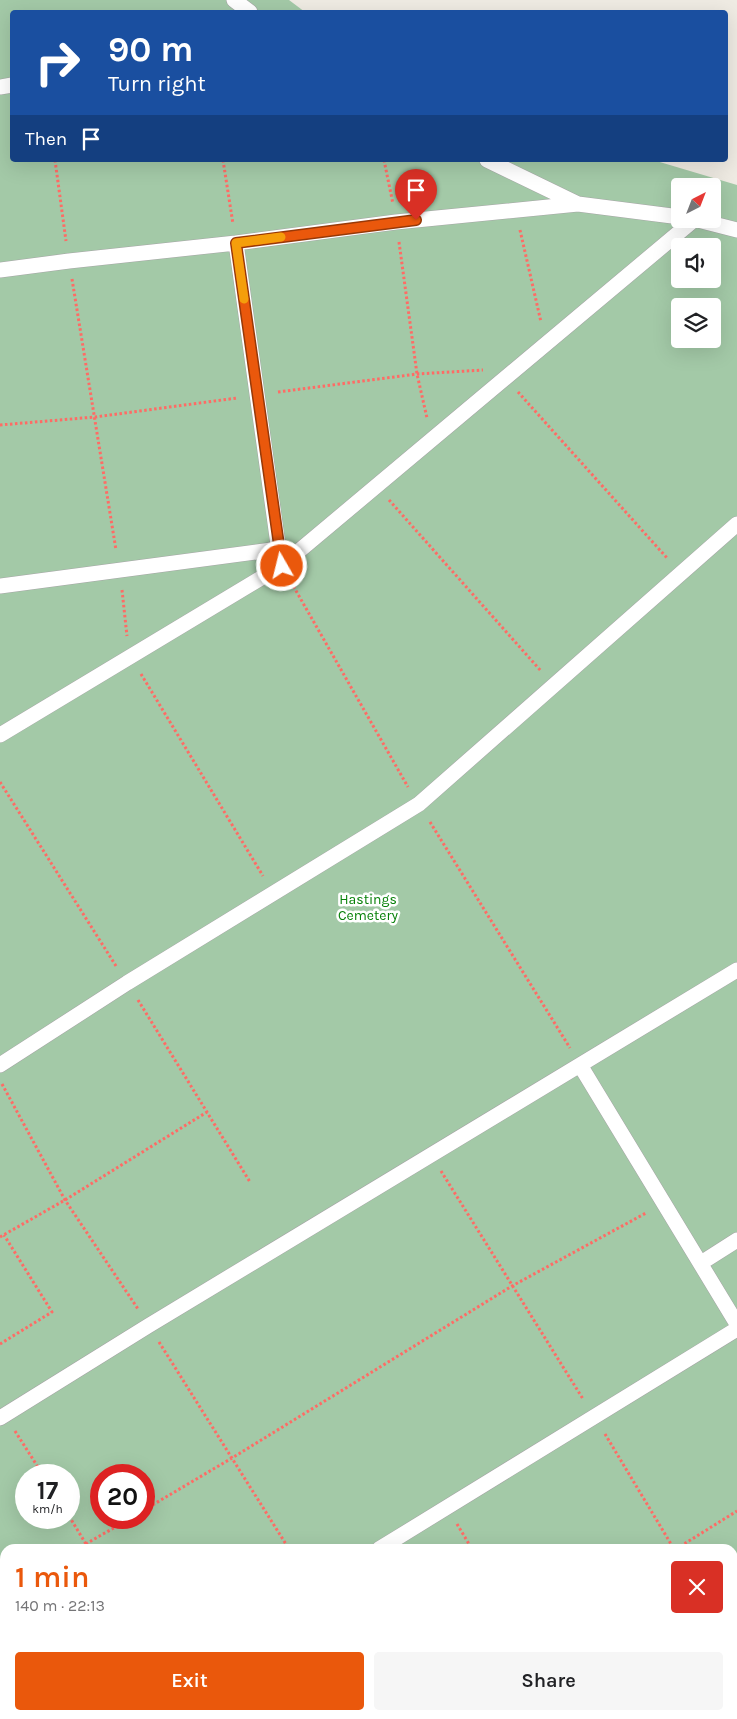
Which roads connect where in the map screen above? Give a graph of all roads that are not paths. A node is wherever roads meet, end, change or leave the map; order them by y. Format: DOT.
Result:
graph roads {
  1 [pos="234,0"];
  2 [pos="247,10"];
  3 [pos="491,162"];
  4 [pos="578,204"];
  5 [pos="671,216"];
  6 [pos="721,226"];
  7 [pos="684,228"];
  8 [pos="737,230"];
  9 [pos="236,243"];
  10 [pos="0,270"];
  11 [pos="737,524"];
  12 [pos="279,549"];
  13 [pos="282,566"];
  14 [pos="0,586"];
  15 [pos="0,736"];
  16 [pos="737,970"];
  17 [pos="0,1065"];
  18 [pos="580,1065"];
  19 [pos="737,1240"];
  20 [pos="701,1263"];
  21 [pos="737,1324"];
  22 [pos="737,1329"];
  23 [pos="2,1416"];
  24 [pos="387,1544"];
  1 -- 2 [label="lane"];
  3 -- 4 [label="lane"];
  4 -- 5 [label="lane"];
  4 -- 9 [label="lane"];
  6 -- 8 [label="lane"];
  7 -- 13 [label="lane"];
  9 -- 10 [label="lane"];
  9 -- 12 [label="lane"];
  11 -- 17 [label="lane"];
  12 -- 13 [label="lane"];
  12 -- 14 [label="lane"];
  13 -- 15 [label="lane"];
  16 -- 18 [label="lane"];
  18 -- 20 [label="lane"];
  18 -- 23 [label="lane"];
  19 -- 20 [label="lane"];
  20 -- 21 [label="lane"];
  22 -- 24 [label="lane"];
}
